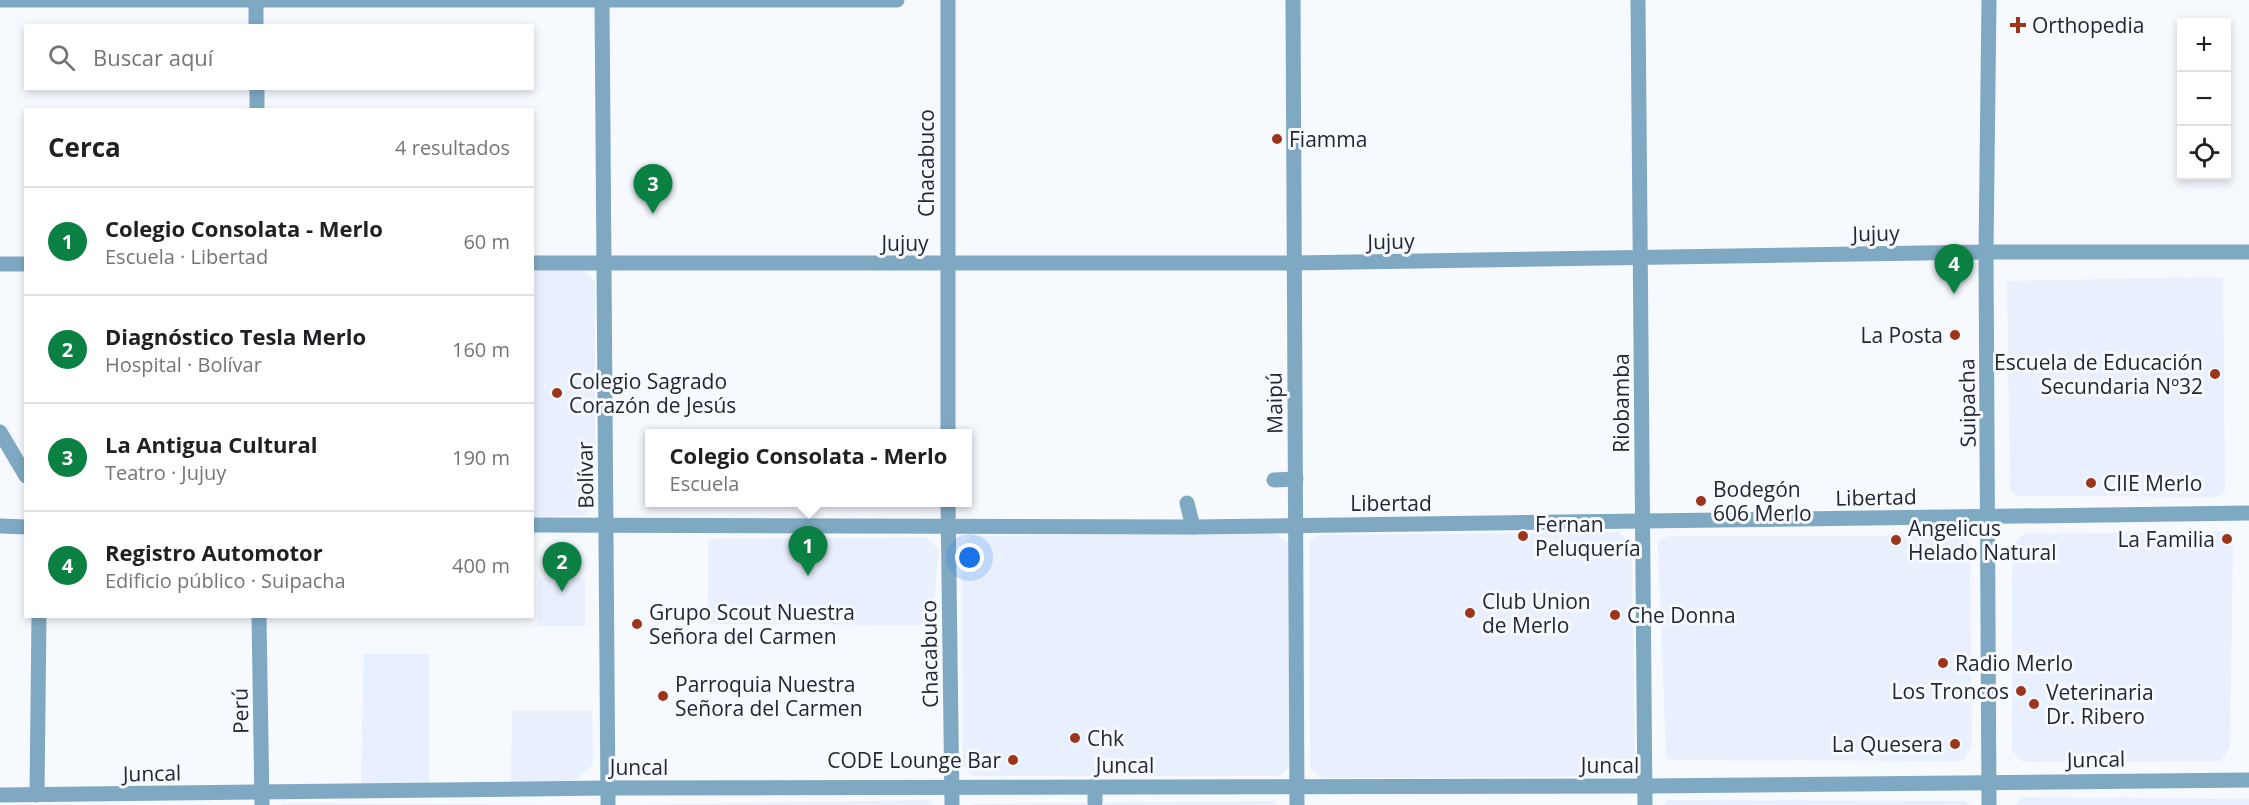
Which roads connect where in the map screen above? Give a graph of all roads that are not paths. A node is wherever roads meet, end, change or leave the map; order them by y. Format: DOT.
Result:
graph roads {
  1 [pos="0,0"];
  2 [pos="897,0"];
  3 [pos="948,0"];
  4 [pos="1293,0"];
  5 [pos="1638,0"];
  6 [pos="1989,0"];
  7 [pos="256,1"];
  8 [pos="602,1"];
  9 [pos="256,24"];
  10 [pos="257,90"];
  11 [pos="257,108"];
  12 [pos="1986,252"];
  13 [pos="2249,252"];
  14 [pos="1641,259"];
  15 [pos="603,262"];
  16 [pos="534,263"];
  17 [pos="1294,263"];
  18 [pos="0,264"];
  19 [pos="24,264"];
  20 [pos="947,264"];
  21 [pos="948,429"];
  22 [pos="0,432"];
  23 [pos="24,473"];
  24 [pos="1296,479"];
  25 [pos="1274,480"];
  26 [pos="1187,503"];
  27 [pos="948,507"];
  28 [pos="2249,513"];
  29 [pos="1989,515"];
  30 [pos="1643,523"];
  31 [pos="1296,524"];
  32 [pos="534,525"];
  33 [pos="606,525"];
  34 [pos="948,525"];
  35 [pos="0,526"];
  36 [pos="24,527"];
  37 [pos="1193,527"];
  38 [pos="39,618"];
  39 [pos="259,618"];
  40 [pos="2249,780"];
  41 [pos="1989,781"];
  42 [pos="952,785"];
  43 [pos="1645,786"];
  44 [pos="1297,787"];
  45 [pos="608,788"];
  46 [pos="0,795"];
  47 [pos="37,795"];
  48 [pos="262,799"];
  49 [pos="250,805"];
  50 [pos="608,805"];
  51 [pos="952,805"];
  52 [pos="1297,805"];
  53 [pos="1645,805"];
  54 [pos="1989,805"];
  1 -- 7 [label="street"];
  2 -- 8 [label="street"];
  3 -- 20 [label="street, Chacabuco"];
  4 -- 17 [label="street, Maipú"];
  5 -- 14 [label="street, Riobamba"];
  6 -- 12 [label="street, Suipacha"];
  7 -- 8 [label="street"];
  7 -- 9 [label="street"];
  8 -- 15 [label="street, Bolívar"];
  10 -- 11 [label="street"];
  12 -- 13 [label="street, Jujuy"];
  12 -- 14 [label="street, Jujuy"];
  12 -- 29 [label="street, Suipacha"];
  14 -- 17 [label="street, Jujuy"];
  14 -- 30 [label="street, Riobamba"];
  15 -- 16 [label="street, Jujuy"];
  15 -- 20 [label="street, Jujuy"];
  15 -- 33 [label="street, Bolívar"];
  17 -- 20 [label="street, Jujuy"];
  17 -- 24 [label="street, Maipú"];
  18 -- 19 [label="street"];
  20 -- 21 [label="street, Chacabuco"];
  22 -- 23 [label="street"];
  24 -- 25 [label="street"];
  24 -- 31 [label="street, Maipú"];
  26 -- 37 [label="street"];
  27 -- 34 [label="street, Chacabuco"];
  28 -- 29 [label="street, Libertad"];
  29 -- 30 [label="street, Libertad"];
  29 -- 41 [label="street, Suipacha"];
  30 -- 31 [label="street, Libertad"];
  30 -- 43 [label="street, Riobamba"];
  31 -- 37 [label="street, Libertad"];
  31 -- 44 [label="street, Maipú"];
  32 -- 33 [label="street, Libertad"];
  33 -- 34 [label="street, Libertad"];
  33 -- 45 [label="street, Bolívar"];
  34 -- 37 [label="street, Libertad"];
  34 -- 42 [label="street, Chacabuco"];
  35 -- 36 [label="street"];
  38 -- 47 [label="street"];
  39 -- 48 [label="street, Perú"];
  40 -- 41 [label="street, Juncal"];
  41 -- 43 [label="street, Juncal"];
  41 -- 54 [label="street, Suipacha"];
  42 -- 44 [label="street, Juncal"];
  42 -- 45 [label="street, Juncal"];
  42 -- 51 [label="street, Chacabuco"];
  43 -- 44 [label="street, Juncal"];
  43 -- 53 [label="street, Riobamba"];
  44 -- 52 [label="street, Maipú"];
  45 -- 48 [label="street, Juncal"];
  45 -- 50 [label="street, Bolívar"];
  46 -- 47 [label="street, Juncal"];
  47 -- 48 [label="street, Juncal"];
  48 -- 49 [label="street"];
}
